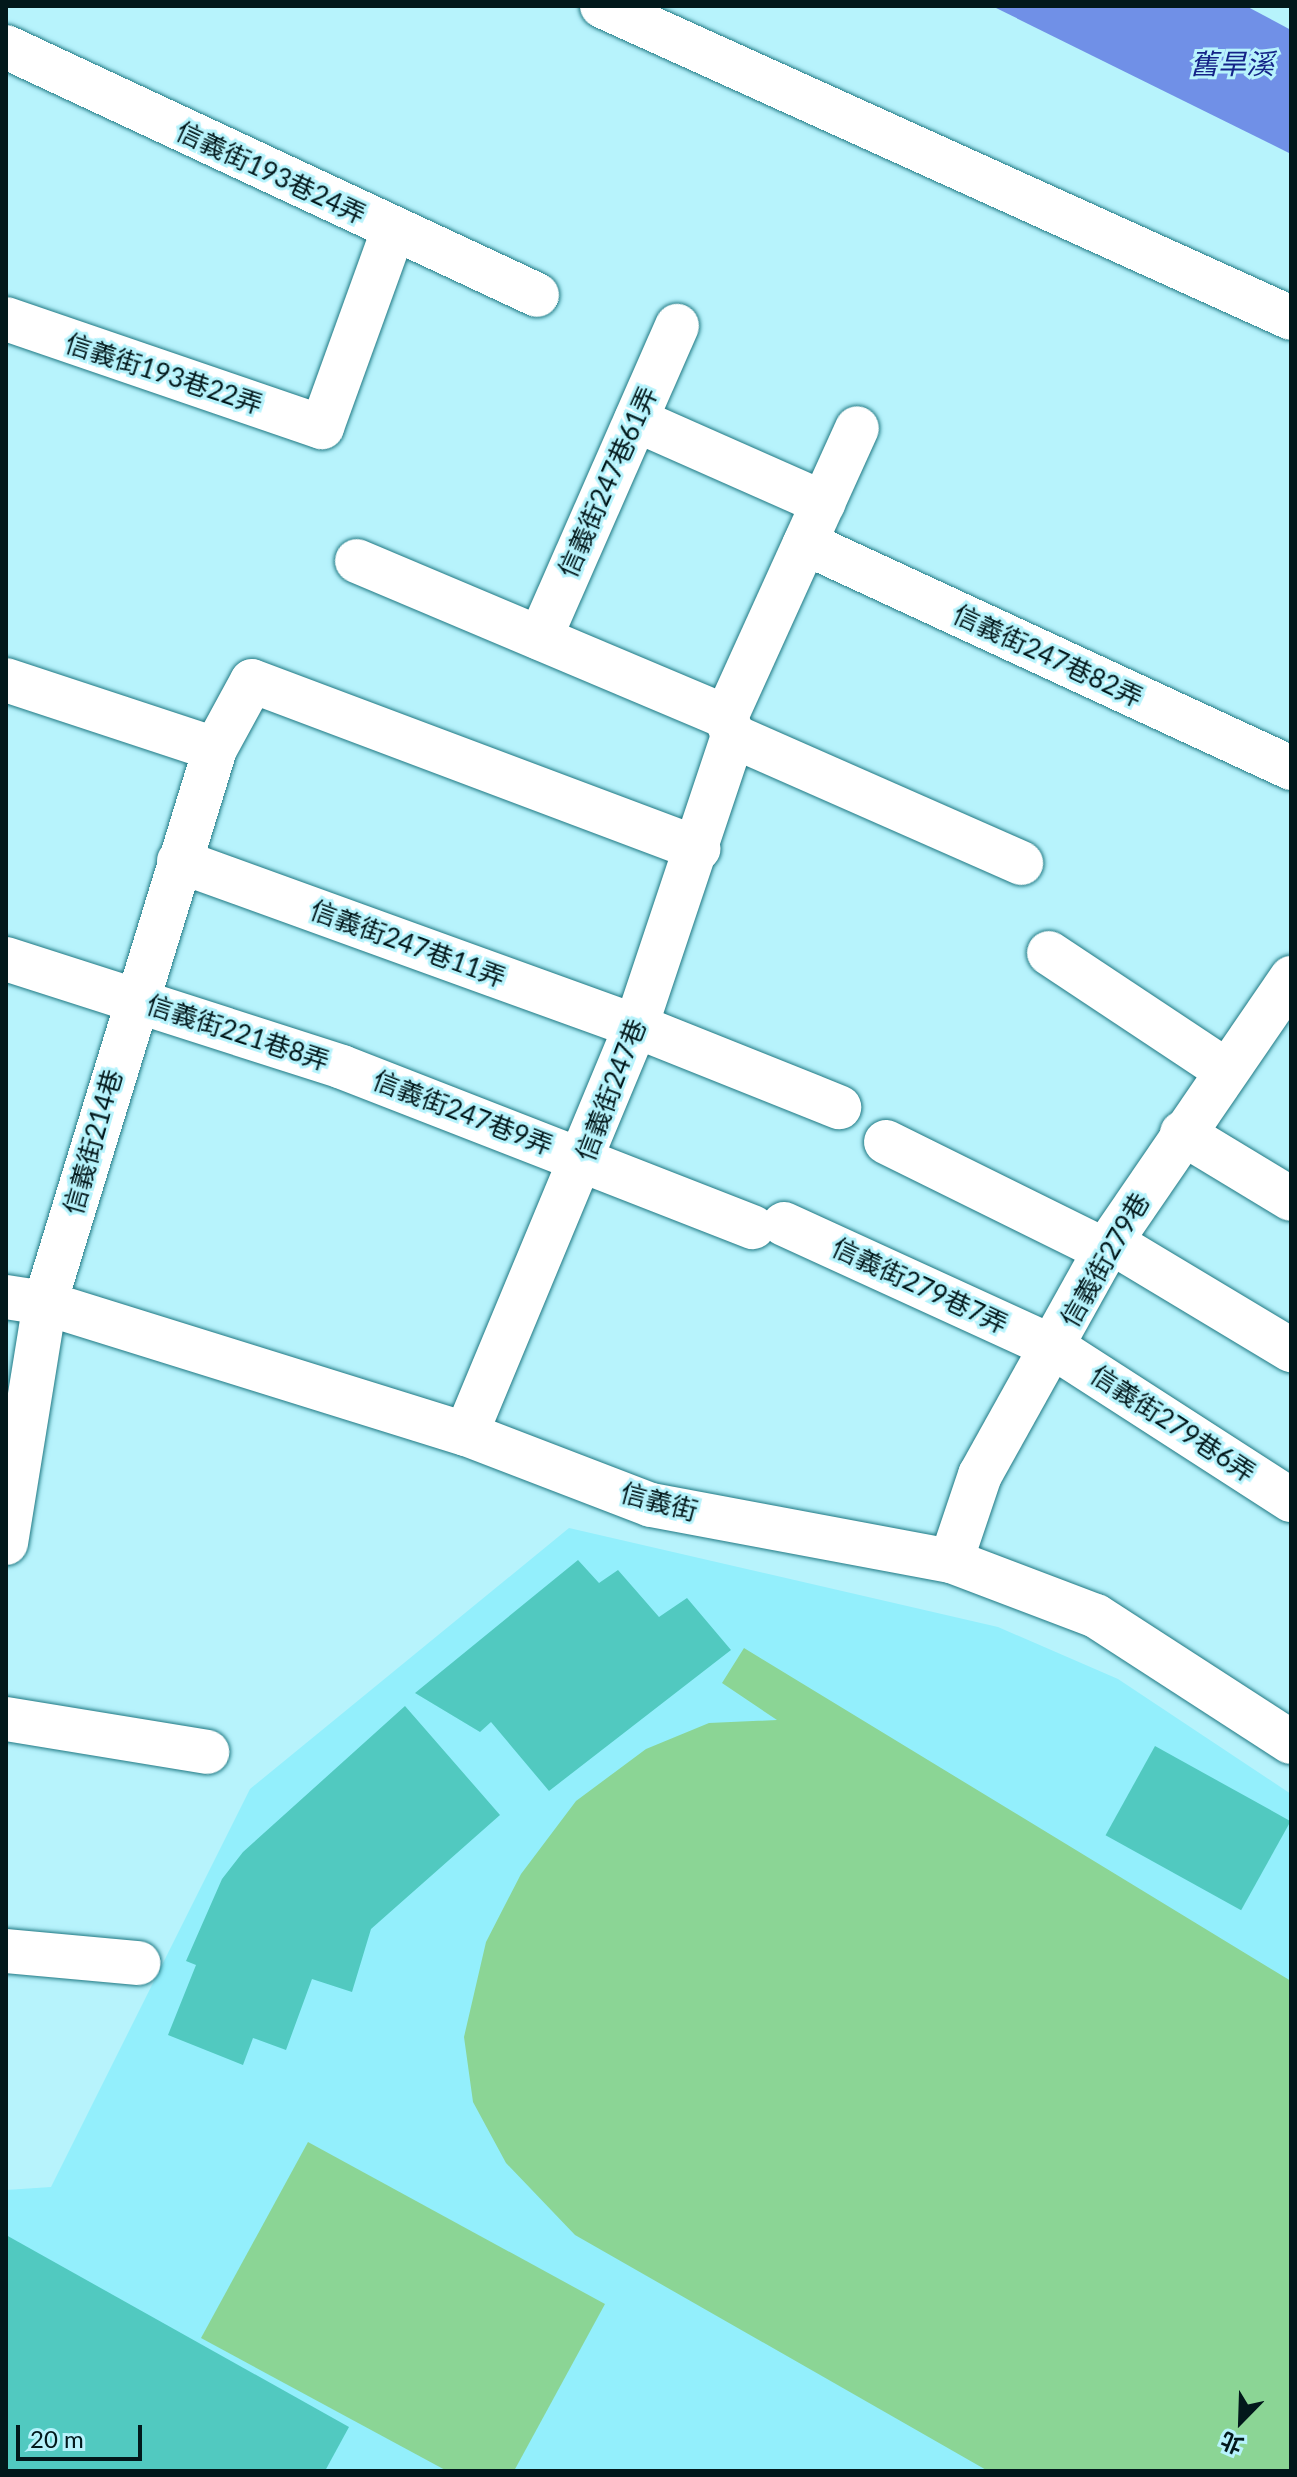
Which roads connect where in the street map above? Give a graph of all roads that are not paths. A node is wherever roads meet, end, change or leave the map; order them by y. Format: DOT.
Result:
graph roads {
  1 [pos="602,6"];
  2 [pos="6,47"];
  3 [pos="393,231"];
  4 [pos="537,295"];
  5 [pos="1291,318"];
  6 [pos="6,319"];
  7 [pos="677,326"];
  8 [pos="636,420"];
  9 [pos="857,428"];
  10 [pos="823,503"];
  11 [pos="805,543"];
  12 [pos="357,561"];
  13 [pos="540,638"];
  14 [pos="6,680"];
  15 [pos="729,726"];
  16 [pos="215,749"];
  17 [pos="1291,768"];
  18 [pos="698,849"];
  19 [pos="179,861"];
  20 [pos="1021,863"];
  21 [pos="1049,953"];
  22 [pos="6,959"];
  23 [pos="1291,978"];
  24 [pos="135,999"];
  25 [pos="636,1026"];
  26 [pos="342,1067"];
  27 [pos="1225,1070"];
  28 [pos="839,1107"];
  29 [pos="1182,1133"];
  30 [pos="886,1142"];
  31 [pos="584,1160"];
  32 [pos="1291,1199"];
  33 [pos="769,1225"];
  34 [pos="1108,1246"];
  35 [pos="26,1300"];
  36 [pos="1055,1348"];
  37 [pos="1291,1350"];
  38 [pos="466,1434"];
  39 [pos="1291,1500"];
  40 [pos="6,1543"];
  41 [pos="951,1561"];
  42 [pos="6,1719"];
  43 [pos="1291,1742"];
  44 [pos="207,1752"];
  45 [pos="6,1951"];
  46 [pos="138,1963"];
  1 -- 5 [label="street"];
  2 -- 3 [label="street, 信義街193巷24弄"];
  3 -- 4 [label="street, 信義街193巷24弄"];
  3 -- 6 [label="street, 信義街193巷22弄"];
  7 -- 8 [label="street, 信義街247巷61弄"];
  8 -- 10 [label="street"];
  8 -- 13 [label="street, 信義街247巷61弄"];
  9 -- 10 [label="street, 信義街247巷"];
  10 -- 11 [label="street, 信義街247巷"];
  11 -- 15 [label="street, 信義街247巷"];
  11 -- 17 [label="street, 信義街247巷82弄"];
  12 -- 13 [label="street"];
  13 -- 15 [label="street"];
  14 -- 16 [label="street"];
  15 -- 18 [label="street, 信義街247巷"];
  15 -- 20 [label="street"];
  16 -- 18 [label="street, 信義街214巷"];
  16 -- 19 [label="street, 信義街214巷"];
  18 -- 25 [label="street, 信義街247巷"];
  19 -- 24 [label="street, 信義街214巷"];
  19 -- 25 [label="street, 信義街247巷11弄"];
  21 -- 27 [label="street"];
  22 -- 24 [label="street, 信義街221巷8弄"];
  23 -- 27 [label="street, 信義街279巷"];
  24 -- 26 [label="street, 信義街221巷8弄"];
  24 -- 35 [label="street, 信義街214巷"];
  25 -- 28 [label="street, 信義街247巷11弄"];
  25 -- 31 [label="street, 信義街247巷"];
  26 -- 31 [label="street, 信義街247巷9弄"];
  27 -- 29 [label="street, 信義街279巷"];
  29 -- 32 [label="street"];
  29 -- 34 [label="street, 信義街279巷"];
  30 -- 34 [label="street"];
  31 -- 33 [label="street, 信義街247巷9弄"];
  31 -- 38 [label="street, 信義街247巷"];
  33 -- 36 [label="street, 信義街279巷7弄"];
  34 -- 36 [label="street, 信義街279巷"];
  34 -- 37 [label="street"];
  35 -- 38 [label="street, 信義街"];
  35 -- 40 [label="street, 信義街214巷"];
  36 -- 39 [label="street, 信義街279巷6弄"];
  36 -- 41 [label="street, 信義街279巷"];
  38 -- 41 [label="street, 信義街"];
  41 -- 43 [label="street, 信義街"];
  42 -- 44 [label="street"];
  45 -- 46 [label="street"];
}
